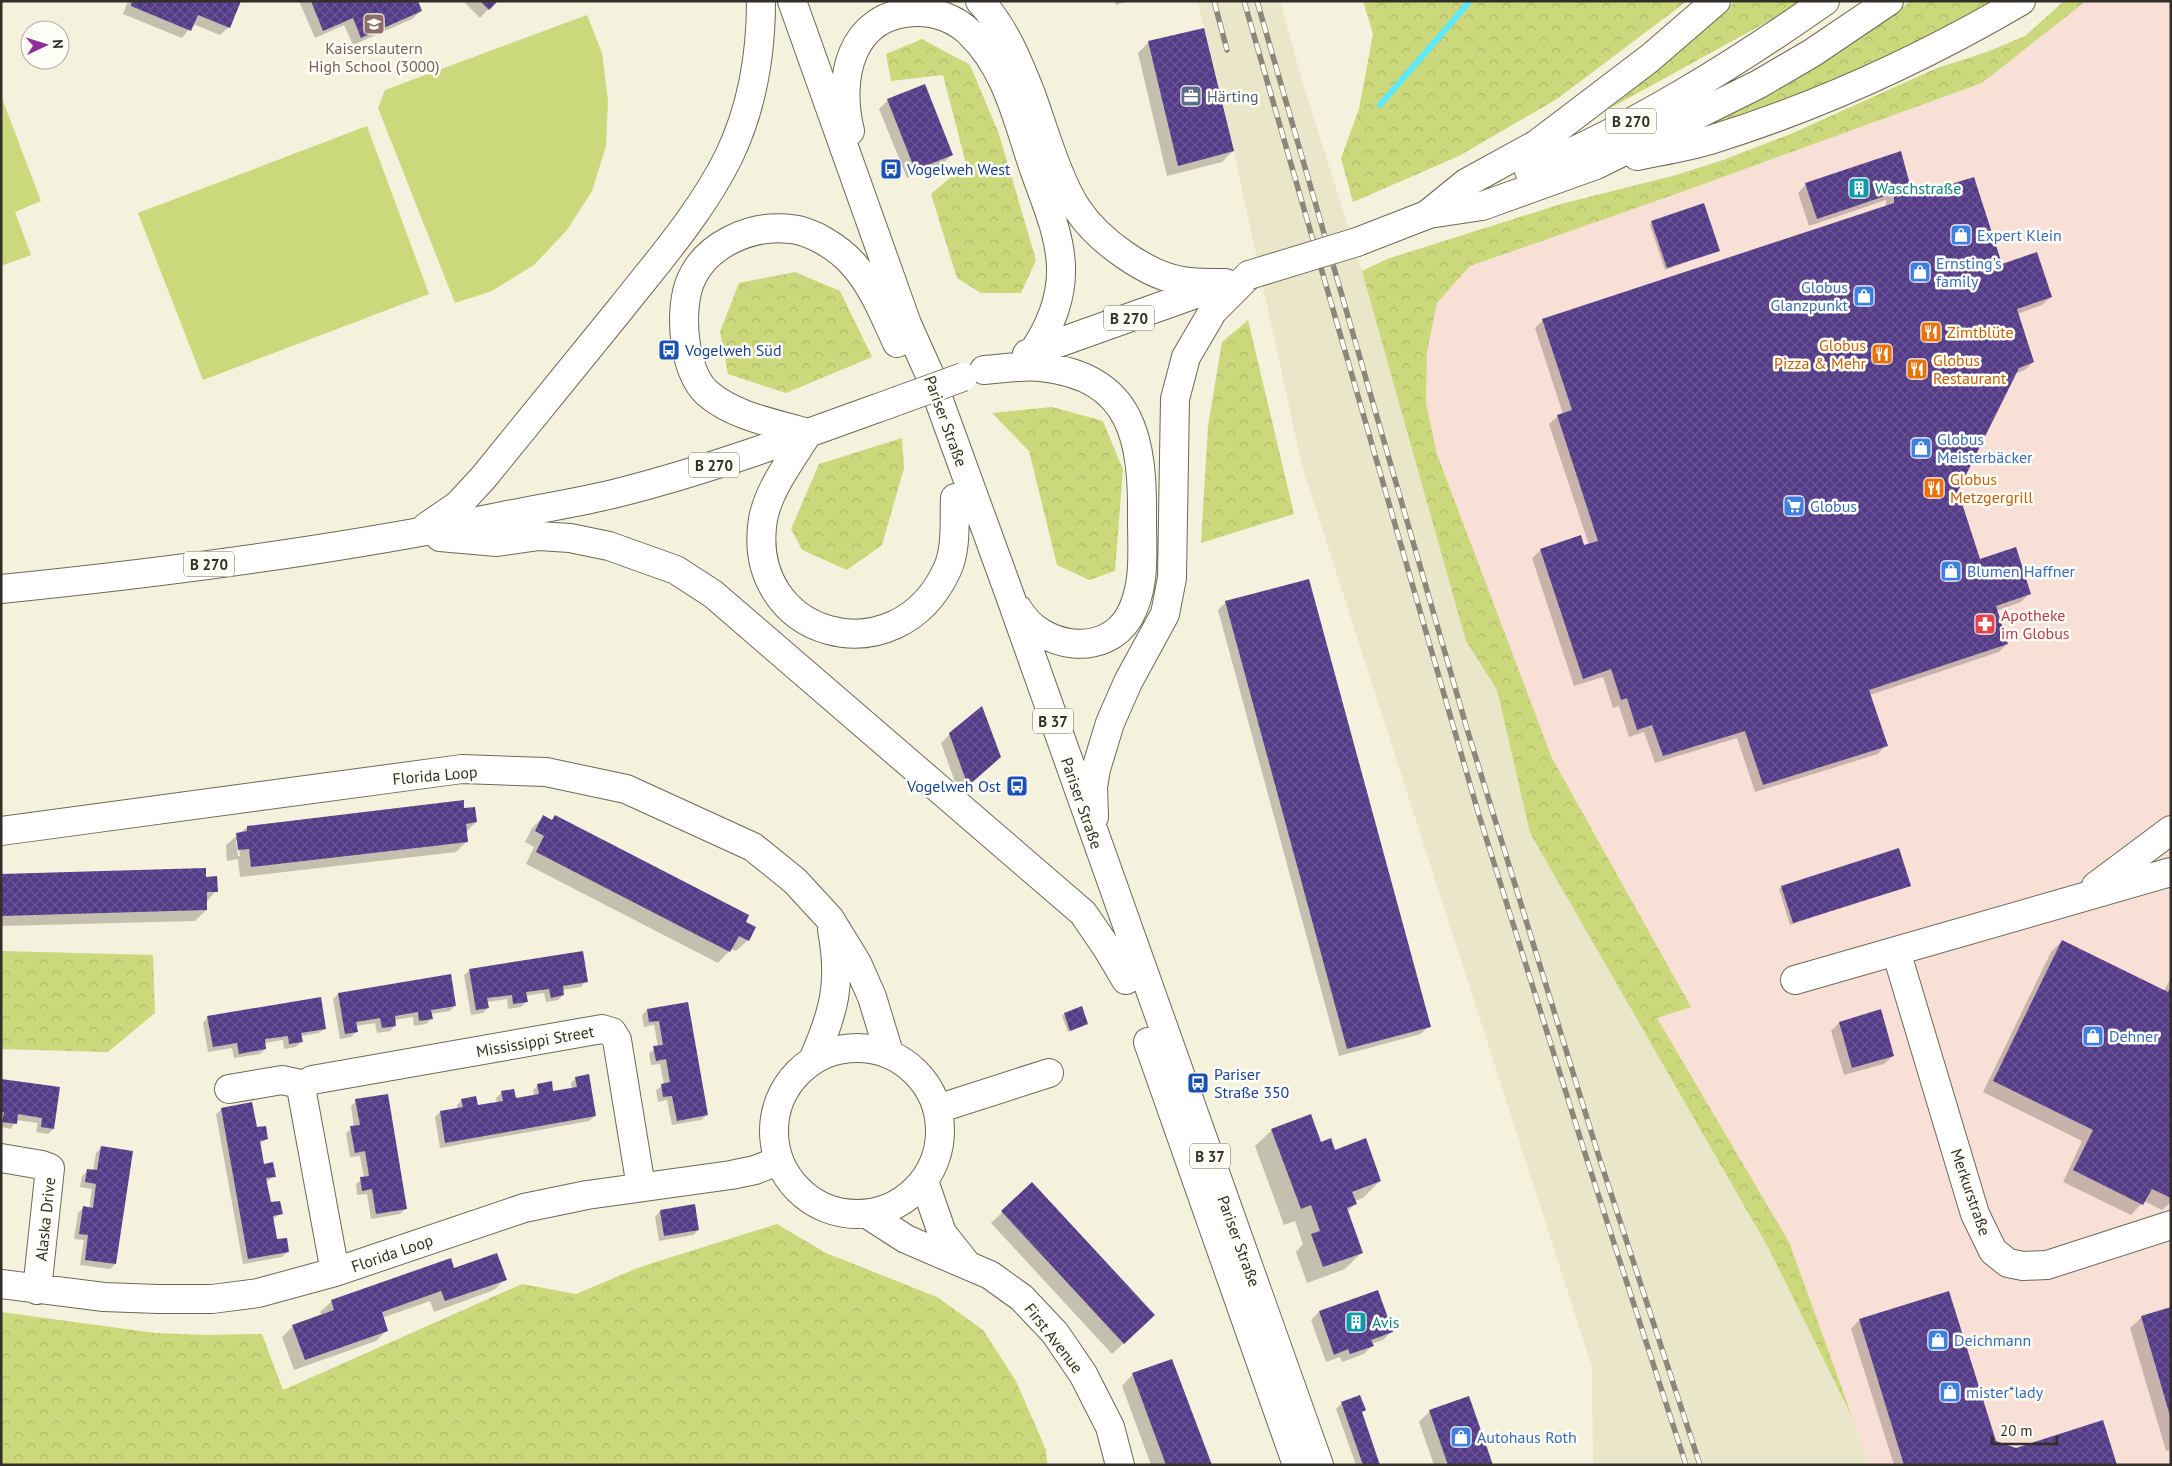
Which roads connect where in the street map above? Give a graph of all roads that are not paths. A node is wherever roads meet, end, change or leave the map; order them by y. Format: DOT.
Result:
graph roads {
  1 [pos="761,1"];
  2 [pos="779,1"];
  3 [pos="792,1"];
  4 [pos="980,1"];
  5 [pos="1716,1"];
  6 [pos="1826,1"];
  7 [pos="1889,1"];
  8 [pos="2021,1"];
  9 [pos="1596,165"];
  10 [pos="1428,214"];
  11 [pos="1237,279"];
  12 [pos="1033,352"];
  13 [pos="920,373"];
  14 [pos="974,373"];
  15 [pos="808,433"];
  16 [pos="955,498"];
  17 [pos="416,534"];
  18 [pos="1,589"];
  19 [pos="1009,593"];
  20 [pos="2171,830"];
  21 [pos="1,831"];
  22 [pos="1098,849"];
  23 [pos="2171,872"];
  24 [pos="2078,898"];
  25 [pos="830,919"];
  26 [pos="1896,951"];
  27 [pos="1126,980"];
  28 [pos="1795,980"];
  29 [pos="888,1054"];
  30 [pos="813,1060"];
  31 [pos="1049,1074"];
  32 [pos="305,1085"];
  33 [pos="229,1089"];
  34 [pos="937,1109"];
  35 [pos="1,1158"];
  36 [pos="778,1161"];
  37 [pos="924,1181"];
  38 [pos="641,1187"];
  39 [pos="867,1214"];
  40 [pos="2171,1225"];
  41 [pos="968,1265"];
  42 [pos="335,1272"];
  43 [pos="1,1284"];
  44 [pos="36,1290"];
  45 [pos="1120,1465"];
  46 [pos="1297,1465"];
  47 [pos="1319,1465"];
  1 -- 17 [label="main road"];
  2 -- 13 [label="main road, Pariser Straße"];
  3 -- 13 [label="main road, Pariser Straße"];
  4 -- 11 [label="main road"];
  5 -- 10 [label="main road"];
  6 -- 10 [label="main road, B 270"];
  7 -- 9 [label="main road, B 270"];
  8 -- 9 [label="main road"];
  9 -- 10 [label="main road, B 270"];
  10 -- 11 [label="main road, B 270, bridge"];
  11 -- 12 [label="main road, B 270"];
  11 -- 22 [label="main road"];
  12 -- 13 [label="main road"];
  12 -- 14 [label="main road, B 270"];
  13 -- 15 [label="main road"];
  13 -- 16 [label="main road, Pariser Straße / B 37"];
  13 -- 19 [label="main road, Pariser Straße / B 37"];
  14 -- 15 [label="main road, B 270, bridge"];
  14 -- 19 [label="main road"];
  15 -- 16 [label="main road"];
  15 -- 17 [label="main road, B 270"];
  16 -- 27 [label="main road, Pariser Straße / B 37"];
  17 -- 18 [label="main road, B 270"];
  17 -- 27 [label="main road"];
  19 -- 22 [label="main road, Pariser Straße / B 37"];
  20 -- 24 [label="main road"];
  21 -- 25 [label="main road, Florida Loop"];
  22 -- 47 [label="main road, Pariser Straße / B 37"];
  23 -- 24 [label="main road"];
  24 -- 26 [label="main road"];
  25 -- 29 [label="main road, Florida Loop"];
  25 -- 30 [label="main road"];
  26 -- 28 [label="main road"];
  26 -- 40 [label="main road, Merkurstraße"];
  27 -- 46 [label="main road, Pariser Straße / B 37"];
  29 -- 30 [label="main road"];
  29 -- 34 [label="main road"];
  30 -- 36 [label="main road"];
  31 -- 34 [label="main road"];
  32 -- 33 [label="main road, Mississippi Street"];
  32 -- 38 [label="main road, Mississippi Street"];
  32 -- 42 [label="main road"];
  34 -- 37 [label="main road"];
  35 -- 44 [label="main road, Alaska Drive"];
  36 -- 38 [label="main road, Florida Loop"];
  36 -- 39 [label="main road"];
  37 -- 39 [label="main road"];
  37 -- 41 [label="main road, First Avenue"];
  38 -- 42 [label="main road, Florida Loop"];
  39 -- 41 [label="main road, First Avenue"];
  41 -- 45 [label="main road, First Avenue"];
  42 -- 44 [label="main road, Florida Loop"];
  43 -- 44 [label="main road, Florida Loop"];
}
